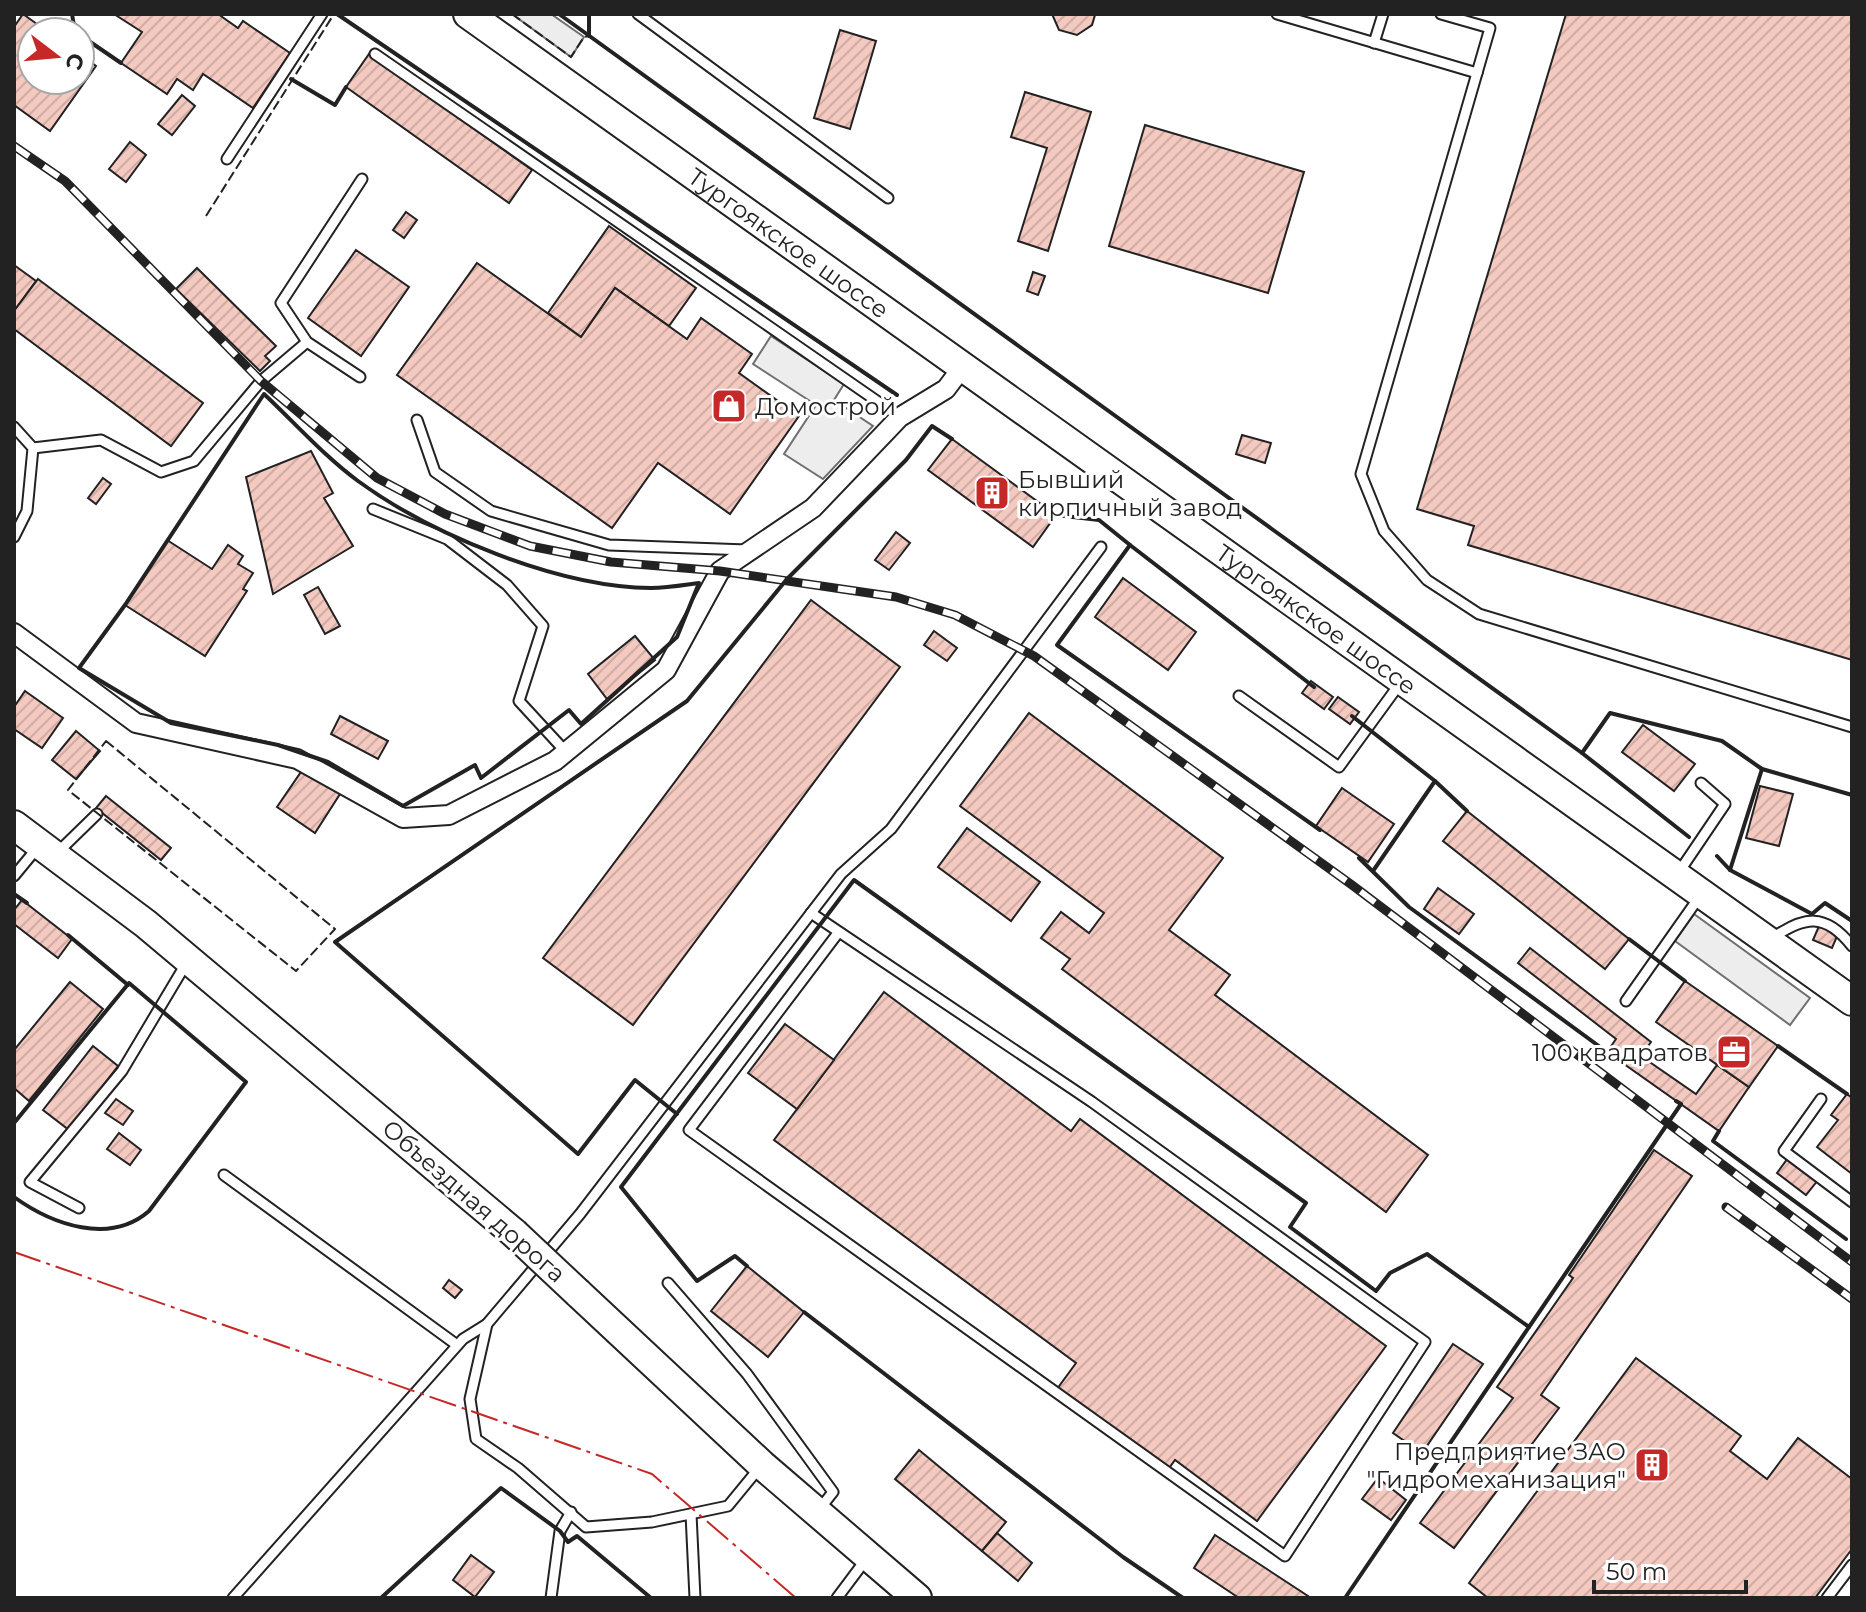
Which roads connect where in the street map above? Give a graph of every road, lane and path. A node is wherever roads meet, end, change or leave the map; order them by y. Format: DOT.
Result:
graph roads {
  1 [pos="468,14"];
  2 [pos="638,14"];
  3 [pos="1277,14"];
  4 [pos="1383,14"];
  5 [pos="1441,14"];
  6 [pos="320,15"];
  7 [pos="1374,43"];
  8 [pos="375,54"];
  9 [pos="1477,73"];
  10 [pos="227,159"];
  11 [pos="362,179"];
  12 [pos="888,198"];
  13 [pos="307,342"];
  14 [pos="964,365"];
  15 [pos="360,377"];
  16 [pos="900,417"];
  17 [pos="417,420"];
  18 [pos="14,427"];
  19 [pos="33,448"];
  20 [pos="373,509"];
  21 [pos="14,537"];
  22 [pos="1101,547"];
  23 [pos="750,550"];
  24 [pos="14,633"];
  25 [pos="1403,679"];
  26 [pos="1239,696"];
  27 [pos="1852,727"];
  28 [pos="566,752"];
  29 [pos="1701,783"];
  30 [pos="97,814"];
  31 [pos="14,825"];
  32 [pos="48,850"];
  33 [pos="1677,875"];
  34 [pos="14,876"];
  35 [pos="1702,893"];
  36 [pos="811,913"];
  37 [pos="838,933"];
  38 [pos="1769,941"];
  39 [pos="1852,946"];
  40 [pos="189,959"];
  41 [pos="1626,1001"];
  42 [pos="1852,1001"];
  43 [pos="1821,1099"];
  44 [pos="224,1175"];
  45 [pos="1852,1202"];
  46 [pos="79,1208"];
  47 [pos="668,1283"];
  48 [pos="487,1324"];
  49 [pos="457,1345"];
  50 [pos="762,1465"];
  51 [pos="571,1512"];
  52 [pos="816,1513"];
  53 [pos="691,1514"];
  54 [pos="867,1558"];
  55 [pos="1852,1565"];
  56 [pos="233,1598"];
  57 [pos="551,1598"];
  58 [pos="695,1598"];
  59 [pos="837,1598"];
  60 [pos="917,1598"];
  61 [pos="1827,1598"];
  1 -- 14 [label="main road, Тургоякское шоссе"];
  2 -- 12 [label="lane"];
  3 -- 7 [label="lane"];
  4 -- 7 [label="lane"];
  5 -- 9 [label="lane"];
  6 -- 10 [label="lane"];
  7 -- 9 [label="lane"];
  8 -- 16 [label="lane"];
  9 -- 27 [label="lane"];
  11 -- 13 [label="lane"];
  13 -- 15 [label="lane"];
  13 -- 19 [label="lane"];
  14 -- 16 [label="street"];
  14 -- 25 [label="main road, Тургоякское шоссе"];
  16 -- 23 [label="street"];
  17 -- 23 [label="lane"];
  18 -- 19 [label="lane"];
  19 -- 21 [label="lane"];
  20 -- 28 [label="lane"];
  22 -- 36 [label="lane"];
  23 -- 28 [label="street"];
  24 -- 28 [label="street"];
  25 -- 26 [label="lane"];
  25 -- 33 [label="main road, Тургоякское шоссе"];
  29 -- 33 [label="lane"];
  30 -- 32 [label="lane"];
  31 -- 32 [label="main road, Объездная дорога"];
  32 -- 34 [label="lane"];
  32 -- 40 [label="main road, Объездная дорога"];
  33 -- 35 [label="main road, Тургоякское шоссе"];
  35 -- 38 [label="main road, Тургоякское шоссе"];
  35 -- 41 [label="lane"];
  36 -- 37 [label="lane"];
  36 -- 48 [label="lane"];
  37 -- 37 [label="lane"];
  38 -- 39 [label="lane"];
  38 -- 42 [label="main road, Тургоякское шоссе"];
  40 -- 46 [label="lane"];
  40 -- 50 [label="main road, Объездная дорога, bridge"];
  43 -- 45 [label="lane"];
  44 -- 49 [label="lane"];
  47 -- 52 [label="lane"];
  48 -- 49 [label="lane"];
  48 -- 51 [label="lane"];
  49 -- 56 [label="lane"];
  50 -- 52 [label="main road, Объездная дорога"];
  50 -- 53 [label="lane"];
  51 -- 53 [label="lane"];
  51 -- 57 [label="lane"];
  52 -- 54 [label="main road, Объездная дорога"];
  53 -- 58 [label="lane"];
  54 -- 59 [label="lane"];
  54 -- 60 [label="main road, Объездная дорога"];
  55 -- 61 [label="lane"];
}
